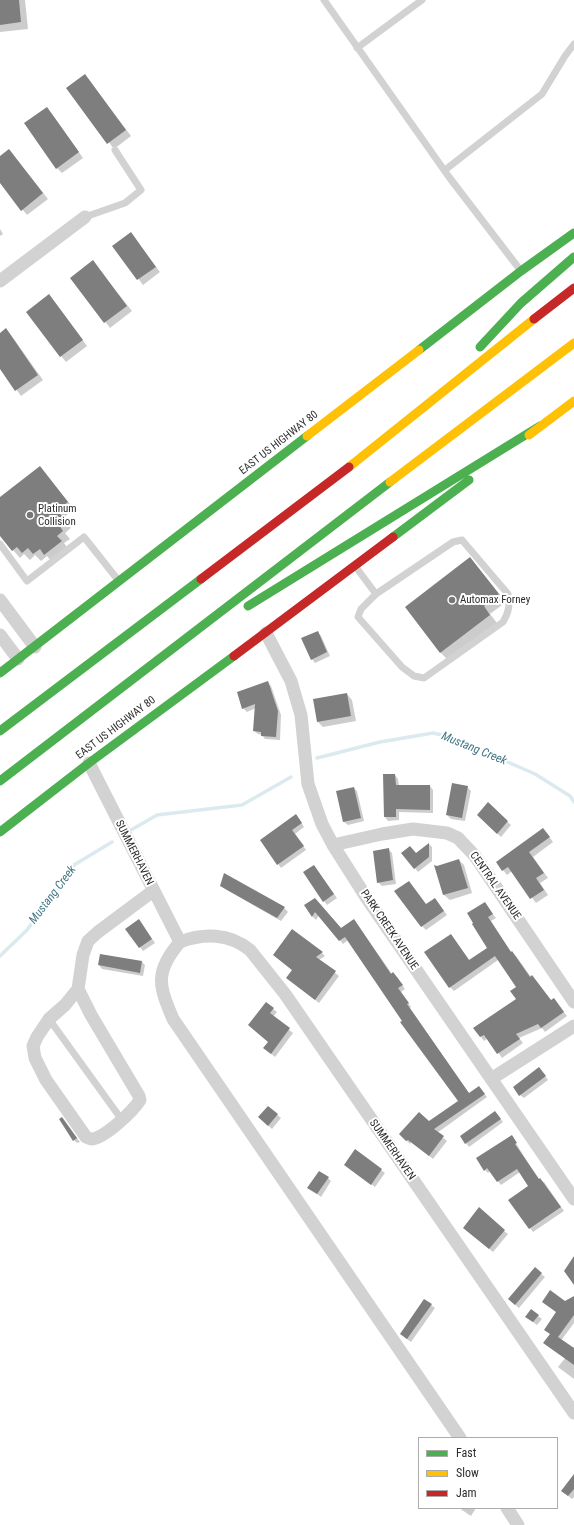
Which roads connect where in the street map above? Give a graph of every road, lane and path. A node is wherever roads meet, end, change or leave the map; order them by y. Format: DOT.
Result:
graph roads {
  1 [pos="324,0"];
  2 [pos="422,0"];
  3 [pos="574,44"];
  4 [pos="358,48"];
  5 [pos="115,150"];
  6 [pos="445,170"];
  7 [pos="85,217"];
  8 [pos="574,234"];
  9 [pos="574,256"];
  10 [pos="521,271"];
  11 [pos="0,281"];
  12 [pos="574,288"];
  13 [pos="574,343"];
  14 [pos="574,401"];
  15 [pos="429,402"];
  16 [pos="540,426"];
  17 [pos="0,544"];
  18 [pos="355,566"];
  19 [pos="120,581"];
  20 [pos="376,594"];
  21 [pos="0,600"];
  22 [pos="198,629"];
  23 [pos="266,633"];
  24 [pos="0,635"];
  25 [pos="35,647"];
  26 [pos="18,659"];
  27 [pos="0,673"];
  28 [pos="0,731"];
  29 [pos="89,764"];
  30 [pos="0,781"];
  31 [pos="0,832"];
  32 [pos="333,844"];
  33 [pos="153,891"];
  34 [pos="180,942"];
  35 [pos="78,990"];
  36 [pos="574,1002"];
  37 [pos="49,1020"];
  38 [pos="574,1026"];
  39 [pos="490,1079"];
  40 [pos="122,1120"];
  41 [pos="574,1199"];
  42 [pos="574,1413"];
  43 [pos="459,1437"];
  44 [pos="508,1509"];
  45 [pos="518,1525"];
  1 -- 4 [label="lane"];
  2 -- 4 [label="lane"];
  3 -- 6 [label="lane"];
  4 -- 6 [label="lane"];
  5 -- 7 [label="lane"];
  6 -- 10 [label="lane"];
  7 -- 11 [label="street"];
  8 -- 10 [label="main road, EAST US HIGHWAY 80"];
  9 -- 15 [label="main road"];
  10 -- 19 [label="main road, EAST US HIGHWAY 80"];
  12 -- 15 [label="main road"];
  13 -- 22 [label="main road"];
  14 -- 16 [label="main road, EAST US HIGHWAY 80"];
  15 -- 28 [label="main road"];
  16 -- 18 [label="main road, EAST US HIGHWAY 80"];
  16 -- 22 [label="main road"];
  17 -- 19 [label="lane"];
  18 -- 20 [label="lane"];
  18 -- 23 [label="main road, EAST US HIGHWAY 80"];
  19 -- 25 [label="main road, EAST US HIGHWAY 80"];
  20 -- 20 [label="lane"];
  21 -- 25 [label="street"];
  22 -- 30 [label="main road"];
  23 -- 29 [label="main road, EAST US HIGHWAY 80"];
  23 -- 32 [label="street, PARK CREEK AVENUE"];
  24 -- 26 [label="street"];
  25 -- 26 [label="main road, EAST US HIGHWAY 80"];
  26 -- 27 [label="main road, EAST US HIGHWAY 80"];
  29 -- 31 [label="main road, EAST US HIGHWAY 80"];
  29 -- 33 [label="street, SUMMERHAVEN"];
  32 -- 36 [label="street, CENTRAL AVENUE"];
  32 -- 39 [label="street, PARK CREEK AVENUE"];
  33 -- 34 [label="street, SUMMERHAVEN"];
  33 -- 35 [label="street"];
  34 -- 42 [label="street, SUMMERHAVEN"];
  34 -- 43 [label="street"];
  35 -- 37 [label="street"];
  35 -- 40 [label="street"];
  37 -- 40 [label="lane"];
  37 -- 40 [label="street"];
  38 -- 39 [label="street"];
  39 -- 41 [label="street, PARK CREEK AVENUE"];
  44 -- 45 [label="street"];
}
